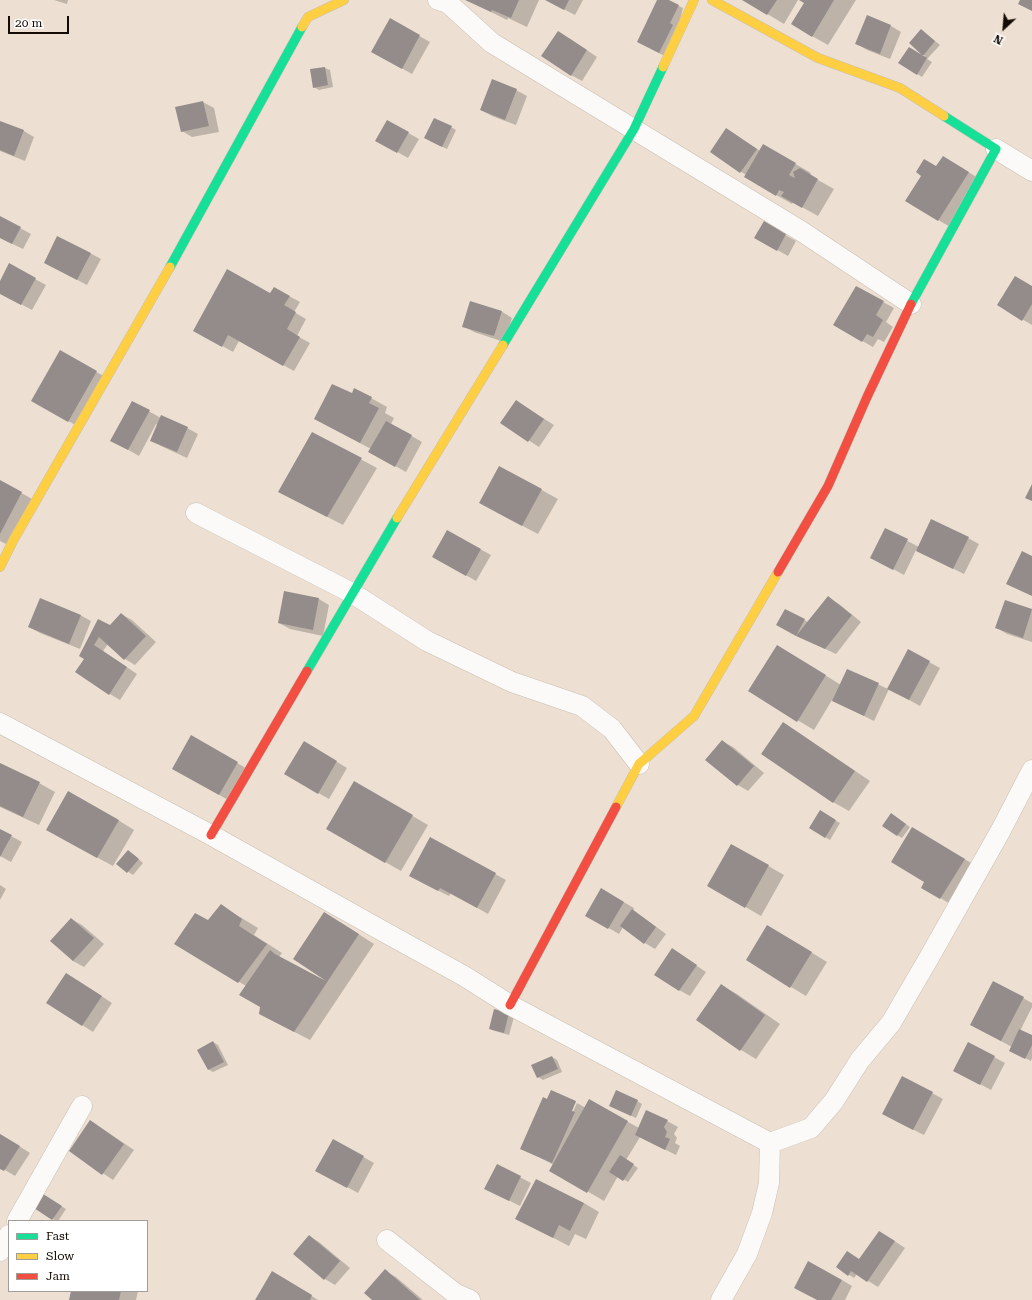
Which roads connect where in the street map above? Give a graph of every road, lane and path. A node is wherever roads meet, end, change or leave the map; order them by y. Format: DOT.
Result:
graph roads {
  1 [pos="344,0"];
  2 [pos="438,0"];
  3 [pos="694,0"];
  4 [pos="712,0"];
  5 [pos="634,129"];
  6 [pos="996,149"];
  7 [pos="1032,171"];
  8 [pos="911,304"];
  9 [pos="196,513"];
  10 [pos="0,567"];
  11 [pos="352,593"];
  12 [pos="0,723"];
  13 [pos="639,764"];
  14 [pos="1032,770"];
  15 [pos="211,835"];
  16 [pos="510,1005"];
  17 [pos="82,1106"];
  18 [pos="770,1143"];
  19 [pos="18,1220"];
  20 [pos="8,1237"];
  21 [pos="387,1240"];
  22 [pos="0,1251"];
  23 [pos="470,1300"];
  24 [pos="721,1300"];
  1 -- 10 [label="street"];
  2 -- 5 [label="street"];
  3 -- 5 [label="street"];
  4 -- 6 [label="street"];
  5 -- 8 [label="street"];
  5 -- 11 [label="street"];
  6 -- 7 [label="street"];
  6 -- 8 [label="street"];
  8 -- 13 [label="street"];
  9 -- 11 [label="street"];
  11 -- 13 [label="street"];
  11 -- 15 [label="street"];
  12 -- 15 [label="street"];
  13 -- 16 [label="street"];
  14 -- 18 [label="street"];
  15 -- 16 [label="street"];
  16 -- 18 [label="street"];
  17 -- 19 [label="street"];
  18 -- 24 [label="street"];
  20 -- 22 [label="street"];
  21 -- 23 [label="street"];
}
